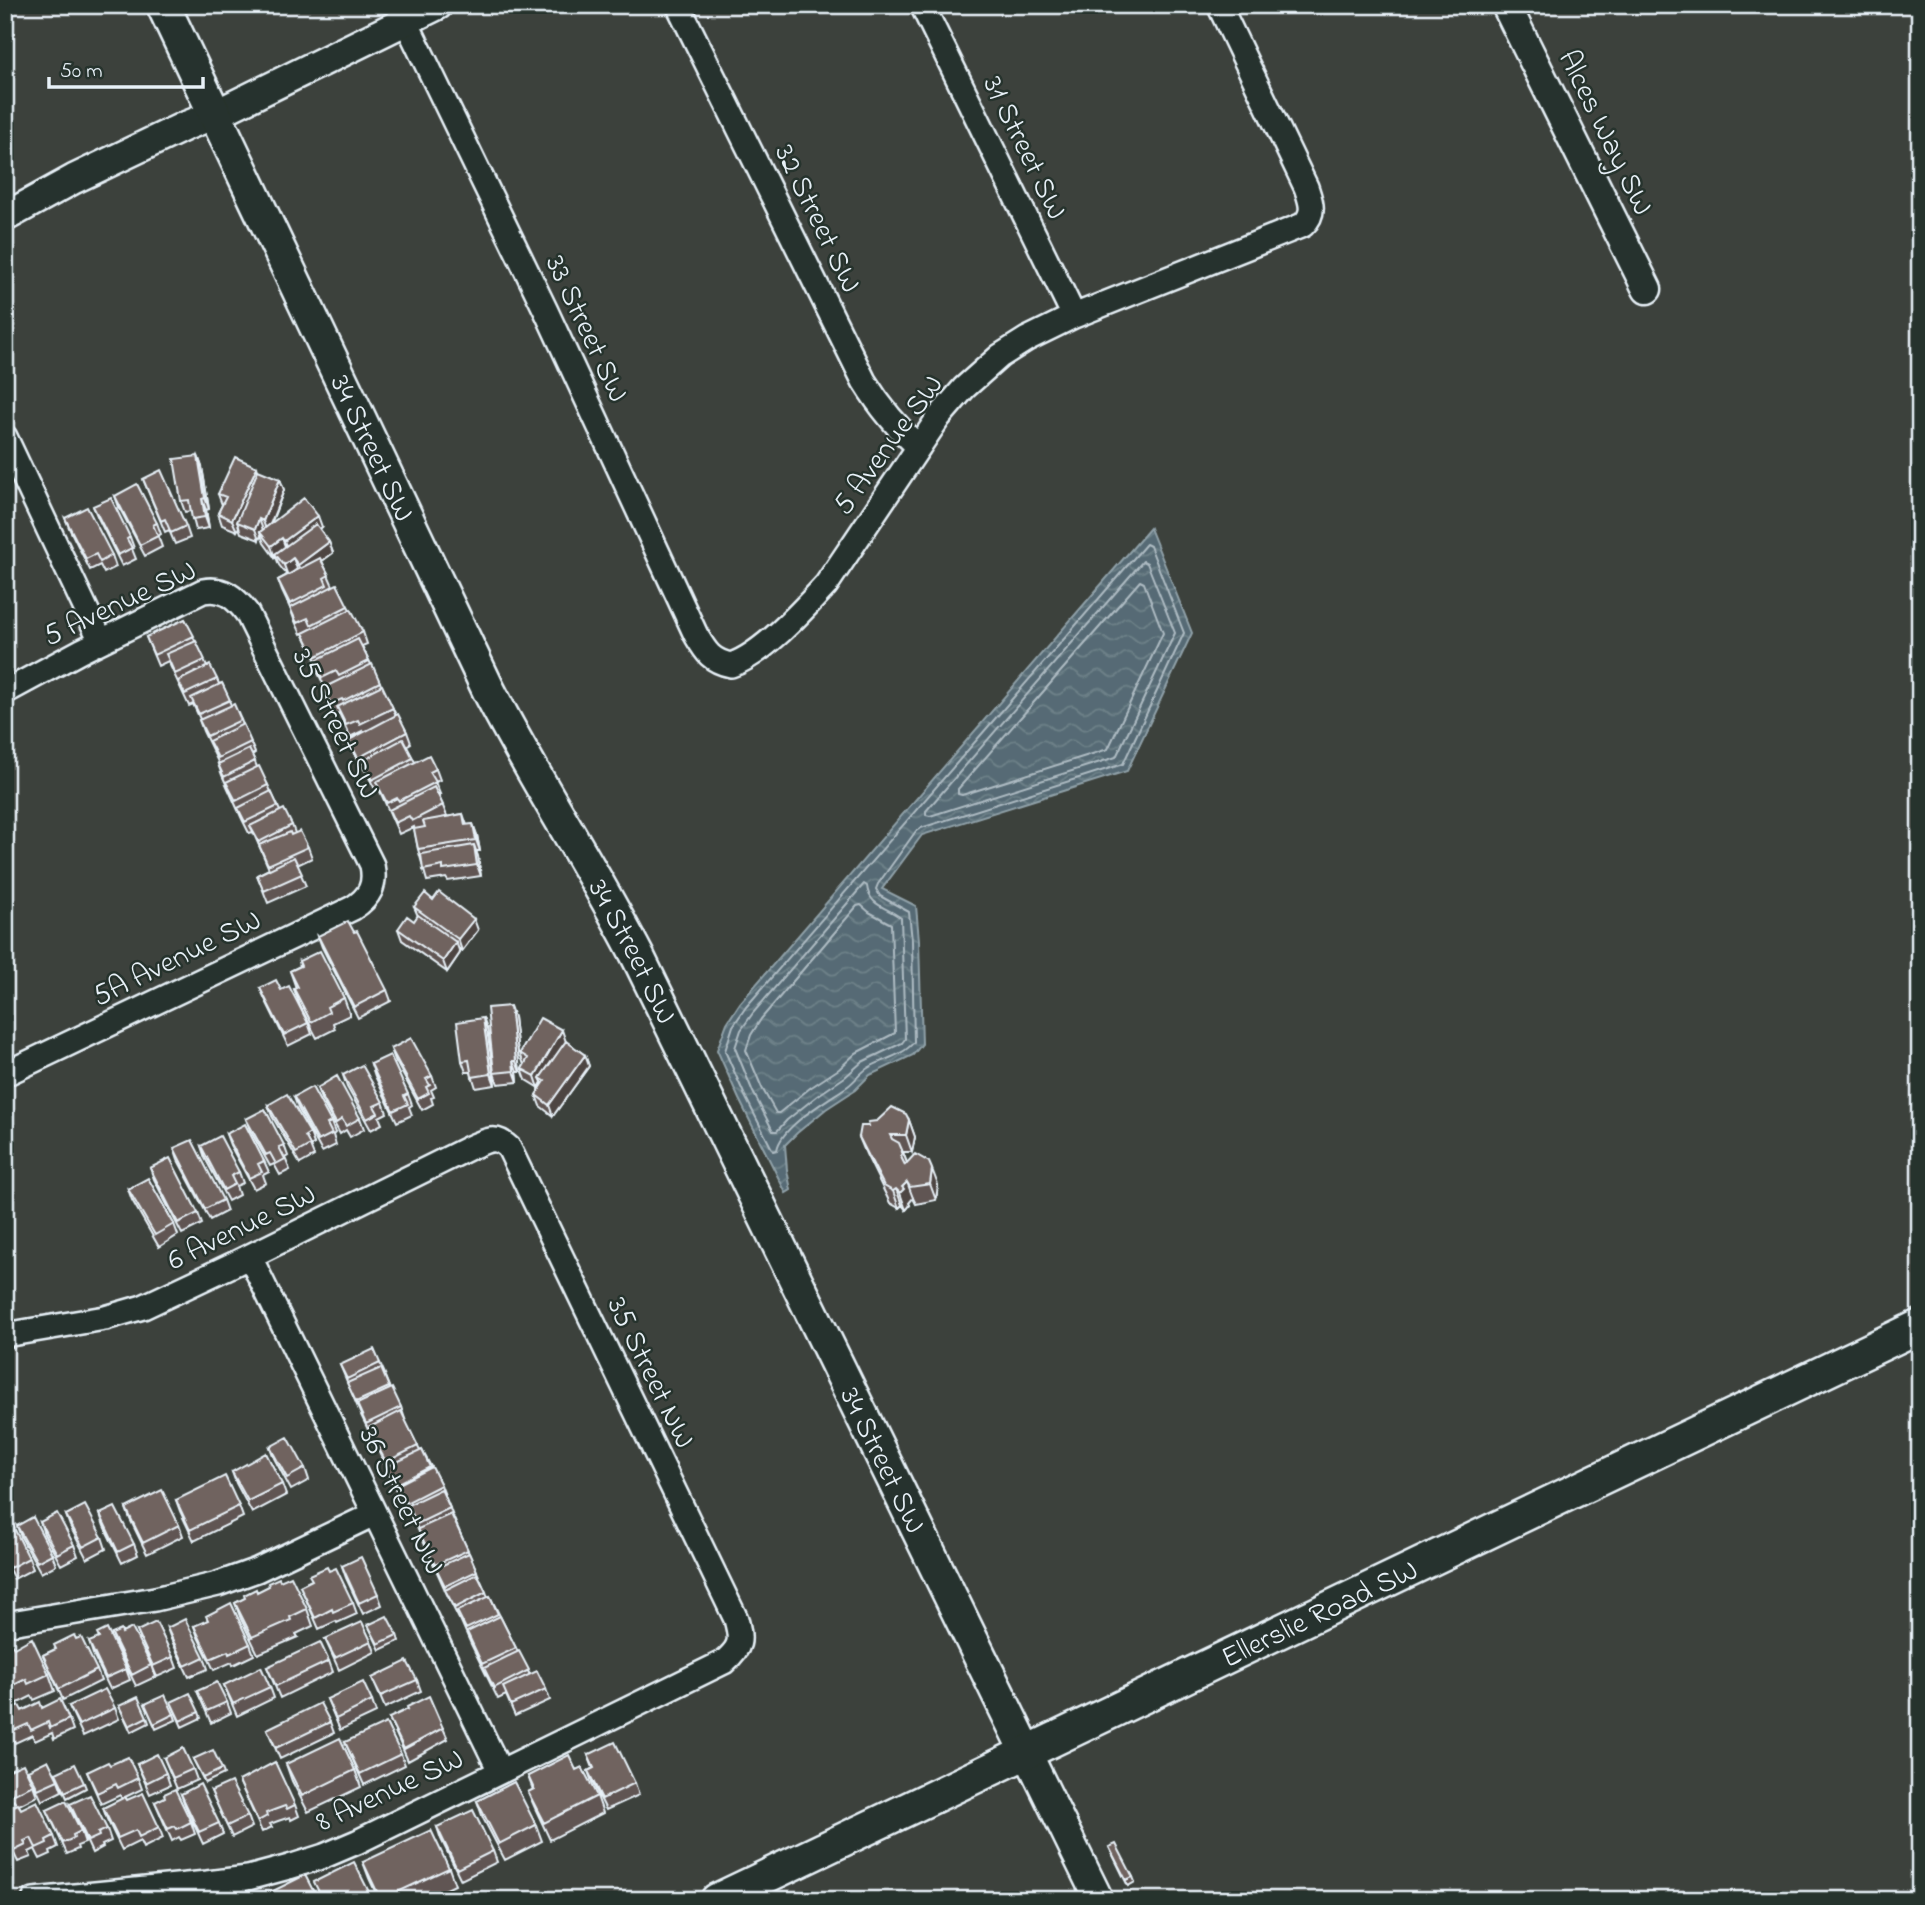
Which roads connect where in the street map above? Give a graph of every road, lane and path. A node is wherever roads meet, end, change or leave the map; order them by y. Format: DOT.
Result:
graph roads {
  1 [pos="163,5"];
  2 [pos="438,5"];
  3 [pos="678,5"];
  4 [pos="922,5"];
  5 [pos="1219,5"];
  6 [pos="1506,5"];
  7 [pos="402,13"];
  8 [pos="216,114"];
  9 [pos="5,217"];
  10 [pos="1647,289"];
  11 [pos="1074,316"];
  12 [pos="5,437"];
  13 [pos="919,447"];
  14 [pos="223,590"];
  15 [pos="101,641"];
  16 [pos="731,665"];
  17 [pos="5,692"];
  18 [pos="369,893"];
  19 [pos="5,1074"];
  20 [pos="492,1139"];
  21 [pos="250,1257"];
  22 [pos="1920,1325"];
  23 [pos="5,1335"];
  24 [pos="374,1514"];
  25 [pos="5,1623"];
  26 [pos="740,1644"];
  27 [pos="1026,1751"];
  28 [pos="499,1771"];
  29 [pos="34,1900"];
  30 [pos="717,1900"];
  31 [pos="1099,1900"];
  1 -- 8 [label="main road, 34 Street SW"];
  2 -- 7 [label="street"];
  3 -- 13 [label="street, 32 Street SW"];
  4 -- 11 [label="street, 31 Street SW"];
  5 -- 11 [label="street, 5 Avenue SW"];
  6 -- 10 [label="street, Alces Way SW"];
  7 -- 8 [label="street"];
  7 -- 16 [label="street, 33 Street SW"];
  8 -- 9 [label="street"];
  8 -- 27 [label="main road, 34 Street SW"];
  11 -- 13 [label="street, 5 Avenue SW"];
  12 -- 15 [label="street"];
  13 -- 16 [label="street, 5 Avenue SW"];
  14 -- 15 [label="street, 5 Avenue SW"];
  14 -- 18 [label="street, 35 Street SW"];
  15 -- 17 [label="street, 5 Avenue SW"];
  18 -- 19 [label="street, 5A Avenue SW"];
  20 -- 21 [label="street, 6 Avenue SW"];
  20 -- 26 [label="street, 35 Street NW"];
  21 -- 23 [label="street, 6 Avenue SW"];
  21 -- 24 [label="street, 36 Street NW"];
  22 -- 27 [label="main road, Ellerslie Road SW"];
  24 -- 25 [label="street"];
  24 -- 28 [label="street, 36 Street NW"];
  26 -- 28 [label="street, 8 Avenue SW"];
  27 -- 30 [label="main road, Ellerslie Road SW"];
  27 -- 31 [label="street, 34 Street SW"];
  28 -- 29 [label="street, 8 Avenue SW"];
}
